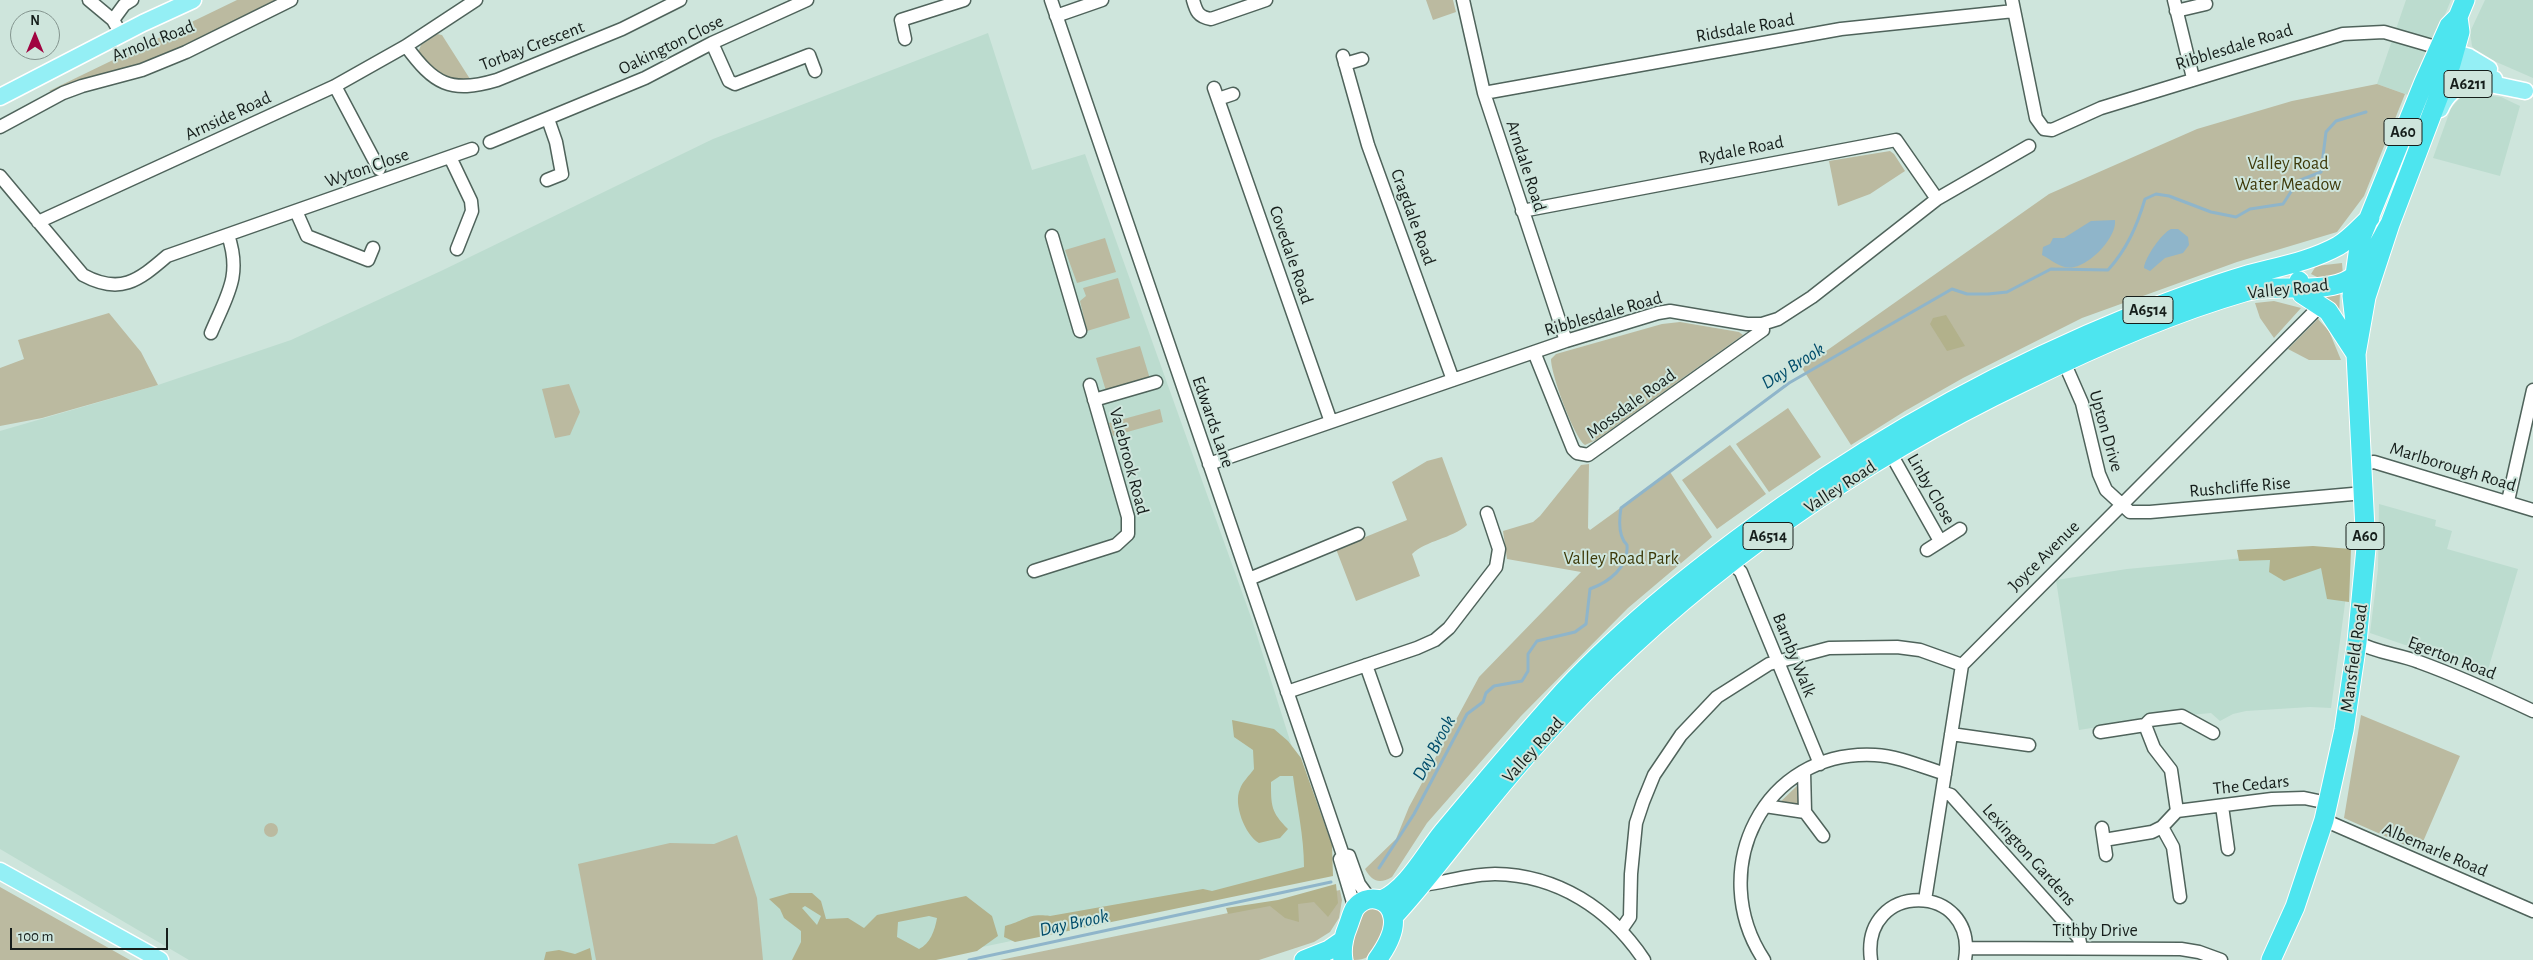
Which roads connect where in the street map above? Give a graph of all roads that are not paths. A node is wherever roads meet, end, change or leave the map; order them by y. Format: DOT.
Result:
graph roads {
  1 [pos="89,0"];
  2 [pos="132,0"];
  3 [pos="193,0"];
  4 [pos="291,0"];
  5 [pos="476,0"];
  6 [pos="680,0"];
  7 [pos="807,0"];
  8 [pos="964,0"];
  9 [pos="1051,0"];
  10 [pos="1102,0"];
  11 [pos="1193,0"];
  12 [pos="1266,0"];
  13 [pos="1463,0"];
  14 [pos="2206,4"];
  15 [pos="2013,5"];
  16 [pos="2175,5"];
  17 [pos="2462,8"];
  18 [pos="1056,16"];
  19 [pos="117,27"];
  20 [pos="905,39"];
  21 [pos="712,43"];
  22 [pos="406,46"];
  23 [pos="2448,55"];
  24 [pos="1362,59"];
  25 [pos="815,71"];
  26 [pos="2193,78"];
  27 [pos="335,86"];
  28 [pos="1484,93"];
  29 [pos="2529,93"];
  30 [pos="1232,94"];
  31 [pos="0,97"];
  32 [pos="548,119"];
  33 [pos="2430,124"];
  34 [pos="0,127"];
  35 [pos="490,142"];
  36 [pos="2029,146"];
  37 [pos="472,149"];
  38 [pos="450,157"];
  39 [pos="379,169"];
  40 [pos="0,176"];
  41 [pos="547,180"];
  42 [pos="1937,199"];
  43 [pos="296,211"];
  44 [pos="1522,211"];
  45 [pos="2370,218"];
  46 [pos="38,222"];
  47 [pos="228,235"];
  48 [pos="1052,236"];
  49 [pos="373,248"];
  50 [pos="457,249"];
  51 [pos="2301,262"];
  52 [pos="2361,271"];
  53 [pos="2299,287"];
  54 [pos="2321,305"];
  55 [pos="1762,324"];
  56 [pos="1080,331"];
  57 [pos="211,333"];
  58 [pos="1566,341"];
  59 [pos="2356,350"];
  60 [pos="1534,352"];
  61 [pos="2061,355"];
  62 [pos="1453,380"];
  63 [pos="1156,382"];
  64 [pos="1090,385"];
  65 [pos="2533,390"];
  66 [pos="1094,400"];
  67 [pos="1330,422"];
  68 [pos="1887,447"];
  69 [pos="1209,464"];
  70 [pos="2362,464"];
  71 [pos="2364,494"];
  72 [pos="2508,501"];
  73 [pos="2121,505"];
  74 [pos="2533,510"];
  75 [pos="1488,513"];
  76 [pos="1492,526"];
  77 [pos="1960,529"];
  78 [pos="1479,530"];
  79 [pos="1358,534"];
  80 [pos="1940,541"];
  81 [pos="1927,550"];
  82 [pos="1732,562"];
  83 [pos="1034,571"];
  84 [pos="1249,579"];
  85 [pos="2357,642"];
  86 [pos="1778,662"];
  87 [pos="1366,665"];
  88 [pos="1962,665"];
  89 [pos="1287,692"];
  90 [pos="2533,711"];
  91 [pos="2145,725"];
  92 [pos="2100,732"];
  93 [pos="2212,733"];
  94 [pos="1952,734"];
  95 [pos="1390,745"];
  96 [pos="2029,745"];
  97 [pos="1820,764"];
  98 [pos="1804,771"];
  99 [pos="1945,774"];
  100 [pos="1942,792"];
  101 [pos="1765,806"];
  102 [pos="2222,806"];
  103 [pos="2177,811"];
  104 [pos="2326,811"];
  105 [pos="1805,812"];
  106 [pos="2162,827"];
  107 [pos="1823,836"];
  108 [pos="2228,849"];
  109 [pos="1343,855"];
  110 [pos="2106,855"];
  111 [pos="0,872"];
  112 [pos="1423,885"];
  113 [pos="2180,897"];
  114 [pos="1925,900"];
  115 [pos="1369,902"];
  116 [pos="2533,911"];
  117 [pos="1394,917"];
  118 [pos="1621,930"];
  119 [pos="2081,948"];
  120 [pos="1343,951"];
  121 [pos="1966,954"];
  122 [pos="2098,954"];
  123 [pos="1382,957"];
  124 [pos="160,960"];
  125 [pos="1304,960"];
  126 [pos="1644,960"];
  127 [pos="1764,960"];
  128 [pos="1871,960"];
  129 [pos="2221,960"];
  130 [pos="2271,960"];
  1 -- 19 [label="street"];
  2 -- 19 [label="street, Arnold Road"];
  3 -- 19 [label="main road, Arnold Road"];
  4 -- 34 [label="street, Arnold Road"];
  5 -- 22 [label="street, Arnside Road"];
  6 -- 22 [label="street, Torbay Crescent"];
  7 -- 21 [label="street, Oakington Close"];
  8 -- 20 [label="street"];
  9 -- 18 [label="street, Edwards Lane"];
  10 -- 18 [label="street"];
  11 -- 12 [label="street"];
  13 -- 28 [label="street, Arndale Road"];
  14 -- 16 [label="street"];
  15 -- 26 [label="street, Ribblesdale Road"];
  15 -- 28 [label="street, Ridsdale Road"];
  16 -- 26 [label="street"];
  17 -- 23 [label="highway, Mansfield Road / A60"];
  18 -- 69 [label="street, Edwards Lane"];
  19 -- 31 [label="main road, Arnold Road"];
  21 -- 25 [label="street"];
  21 -- 32 [label="street, Oakington Close"];
  22 -- 27 [label="street, Arnside Road"];
  23 -- 26 [label="street, Ribblesdale Road"];
  23 -- 29 [label="main road, A6211"];
  23 -- 33 [label="highway, Mansfield Road / A60"];
  23 -- 45 [label="highway, Mansfield Road / A60"];
  24 -- 62 [label="street, Cragdale Road"];
  27 -- 39 [label="street"];
  27 -- 46 [label="street, Arnside Road"];
  28 -- 44 [label="street, Arndale Road"];
  29 -- 33 [label="main road, A6211"];
  30 -- 67 [label="street, Covedale Road"];
  32 -- 35 [label="street, Oakington Close"];
  32 -- 41 [label="street"];
  33 -- 52 [label="highway, Mansfield Road / A60"];
  36 -- 42 [label="street, Ribblesdale Road"];
  37 -- 38 [label="street, Wyton Close"];
  38 -- 43 [label="street, Wyton Close"];
  38 -- 50 [label="street"];
  40 -- 46 [label="street"];
  42 -- 44 [label="street, Rydale Road"];
  42 -- 55 [label="street, Ribblesdale Road"];
  43 -- 47 [label="street, Wyton Close"];
  43 -- 49 [label="street"];
  44 -- 58 [label="street, Arndale Road"];
  45 -- 51 [label="highway, Valley Road / A6514"];
  45 -- 52 [label="highway, Mansfield Road / A60"];
  46 -- 47 [label="street, Wyton Close"];
  47 -- 57 [label="street"];
  48 -- 56 [label="street"];
  51 -- 52 [label="highway, Valley Road / A6514"];
  51 -- 53 [label="highway"];
  51 -- 61 [label="highway, Valley Road / A6514"];
  52 -- 53 [label="highway, Valley Road / A6514"];
  52 -- 59 [label="highway, Mansfield Road / A60"];
  53 -- 54 [label="highway"];
  53 -- 61 [label="highway, Valley Road / A6514"];
  54 -- 59 [label="highway"];
  54 -- 73 [label="street, Joyce Avenue"];
  55 -- 58 [label="street, Ribblesdale Road"];
  55 -- 60 [label="street, Mossdale Road"];
  58 -- 60 [label="street, Ribblesdale Road"];
  59 -- 70 [label="highway, Mansfield Road / A60"];
  60 -- 62 [label="street, Ribblesdale Road"];
  61 -- 68 [label="highway, Valley Road / A6514"];
  61 -- 73 [label="street, Upton Drive"];
  62 -- 67 [label="street, Ribblesdale Road"];
  63 -- 66 [label="street"];
  64 -- 66 [label="street, Valebrook Road"];
  65 -- 72 [label="street"];
  66 -- 83 [label="street, Valebrook Road"];
  67 -- 69 [label="street, Ribblesdale Road"];
  68 -- 80 [label="street, Linby Close"];
  68 -- 82 [label="highway, Valley Road / A6514"];
  68 -- 115 [label="highway, Valley Road / A6514"];
  69 -- 84 [label="street, Edwards Lane"];
  70 -- 71 [label="highway, Mansfield Road / A60"];
  70 -- 72 [label="street, Marlborough Road"];
  71 -- 73 [label="street, Rushcliffe Rise"];
  71 -- 85 [label="highway, Mansfield Road / A60"];
  72 -- 74 [label="street, Marlborough Road"];
  73 -- 88 [label="street, Joyce Avenue"];
  75 -- 76 [label="street"];
  76 -- 78 [label="street"];
  76 -- 87 [label="street"];
  77 -- 80 [label="street, Linby Close"];
  79 -- 84 [label="street"];
  80 -- 81 [label="street, Linby Close"];
  82 -- 86 [label="street, Barnby Walk"];
  82 -- 112 [label="highway, Valley Road / A6514"];
  84 -- 89 [label="street, Edwards Lane"];
  85 -- 90 [label="street, Egerton Road"];
  85 -- 104 [label="highway, Mansfield Road / A60"];
  86 -- 88 [label="street"];
  86 -- 97 [label="street, Barnby Walk"];
  86 -- 118 [label="street"];
  87 -- 89 [label="street"];
  87 -- 95 [label="street"];
  88 -- 94 [label="street"];
  89 -- 109 [label="street, Edwards Lane"];
  91 -- 92 [label="street"];
  91 -- 93 [label="street"];
  91 -- 103 [label="street"];
  94 -- 96 [label="street"];
  94 -- 99 [label="street"];
  97 -- 98 [label="street"];
  97 -- 99 [label="street"];
  98 -- 101 [label="street"];
  98 -- 105 [label="street"];
  99 -- 100 [label="street"];
  100 -- 114 [label="street"];
  100 -- 119 [label="street, Lexington Gardens"];
  101 -- 105 [label="street"];
  101 -- 127 [label="street"];
  102 -- 103 [label="street, The Cedars"];
  102 -- 104 [label="street, The Cedars"];
  102 -- 108 [label="street"];
  103 -- 106 [label="street"];
  104 -- 116 [label="street, Albemarle Road"];
  104 -- 130 [label="highway, Mansfield Road / A60"];
  105 -- 107 [label="street"];
  106 -- 110 [label="street"];
  106 -- 113 [label="street"];
  109 -- 115 [label="street, Edwards Lane"];
  109 -- 115 [label="street, Edwards Lane"];
  111 -- 124 [label="main road"];
  112 -- 117 [label="highway, Valley Road / A6514"];
  112 -- 118 [label="street"];
  114 -- 121 [label="street"];
  114 -- 128 [label="street"];
  115 -- 117 [label="highway"];
  115 -- 120 [label="highway"];
  117 -- 123 [label="highway, A6514"];
  118 -- 126 [label="street"];
  119 -- 121 [label="street, Tithby Drive"];
  119 -- 122 [label="street, Tithby Drive"];
  120 -- 125 [label="highway"];
  122 -- 129 [label="street, Tithby Drive"];
}
